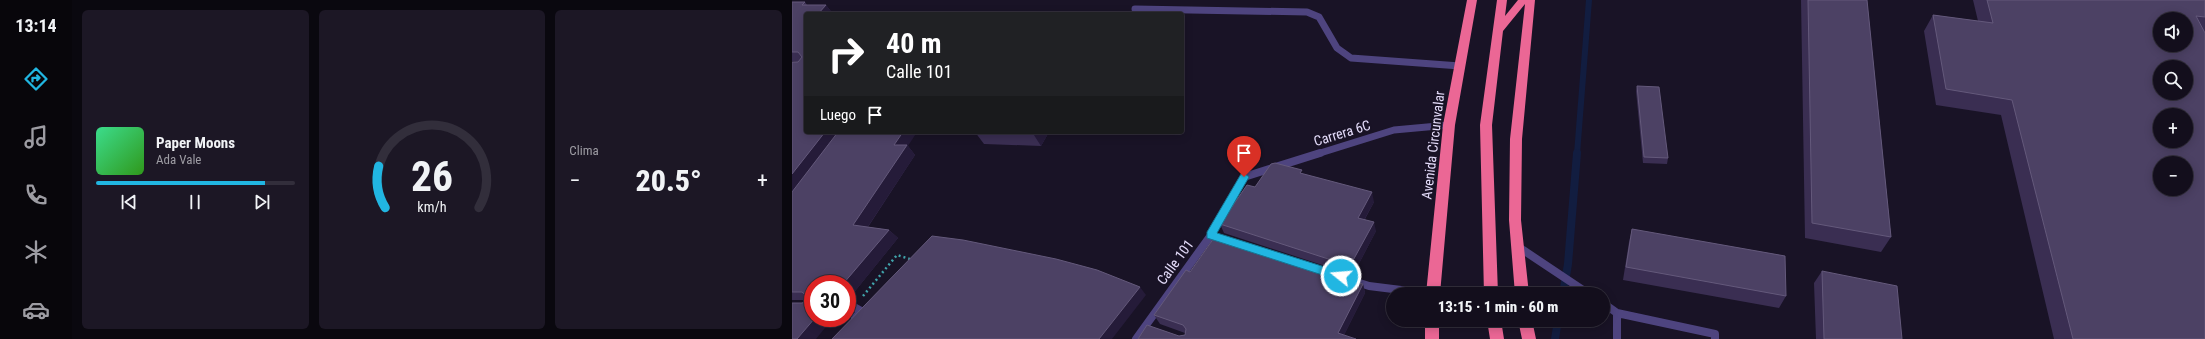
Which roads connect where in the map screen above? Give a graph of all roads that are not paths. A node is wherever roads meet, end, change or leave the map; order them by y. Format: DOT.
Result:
graph roads {
  1 [pos="1472,0"];
  2 [pos="1502,0"];
  3 [pos="1523,0"];
  4 [pos="1530,0"];
  5 [pos="1135,9"];
  6 [pos="1497,33"];
  7 [pos="1460,66"];
  8 [pos="1449,125"];
  9 [pos="1244,177"];
  10 [pos="1517,246"];
  11 [pos="1324,271"];
  12 [pos="1434,287"];
  13 [pos="1492,287"];
  14 [pos="1521,287"];
  15 [pos="1578,287"];
  16 [pos="1386,288"];
  17 [pos="1610,308"];
  18 [pos="1617,313"];
  19 [pos="1432,327"];
  20 [pos="1495,327"];
  21 [pos="1526,327"];
  22 [pos="1136,339"];
  23 [pos="1432,339"];
  24 [pos="1497,339"];
  25 [pos="1529,339"];
  26 [pos="1617,339"];
  27 [pos="1715,339"];
  1 -- 7 [label="highway, Avenida Circunvalar"];
  2 -- 6 [label="highway"];
  3 -- 6 [label="highway"];
  4 -- 10 [label="highway"];
  5 -- 7 [label="street"];
  6 -- 13 [label="highway"];
  7 -- 8 [label="highway, Avenida Circunvalar"];
  8 -- 9 [label="street, Carrera 6C"];
  8 -- 12 [label="highway, Avenida Circunvalar"];
  9 -- 22 [label="street, Calle 101"];
  10 -- 14 [label="highway"];
  10 -- 15 [label="street"];
  11 -- 16 [label="street"];
  17 -- 18 [label="street"];
  18 -- 26 [label="street"];
  18 -- 27 [label="street"];
  19 -- 23 [label="highway"];
  20 -- 24 [label="highway"];
  21 -- 25 [label="highway"];
}
